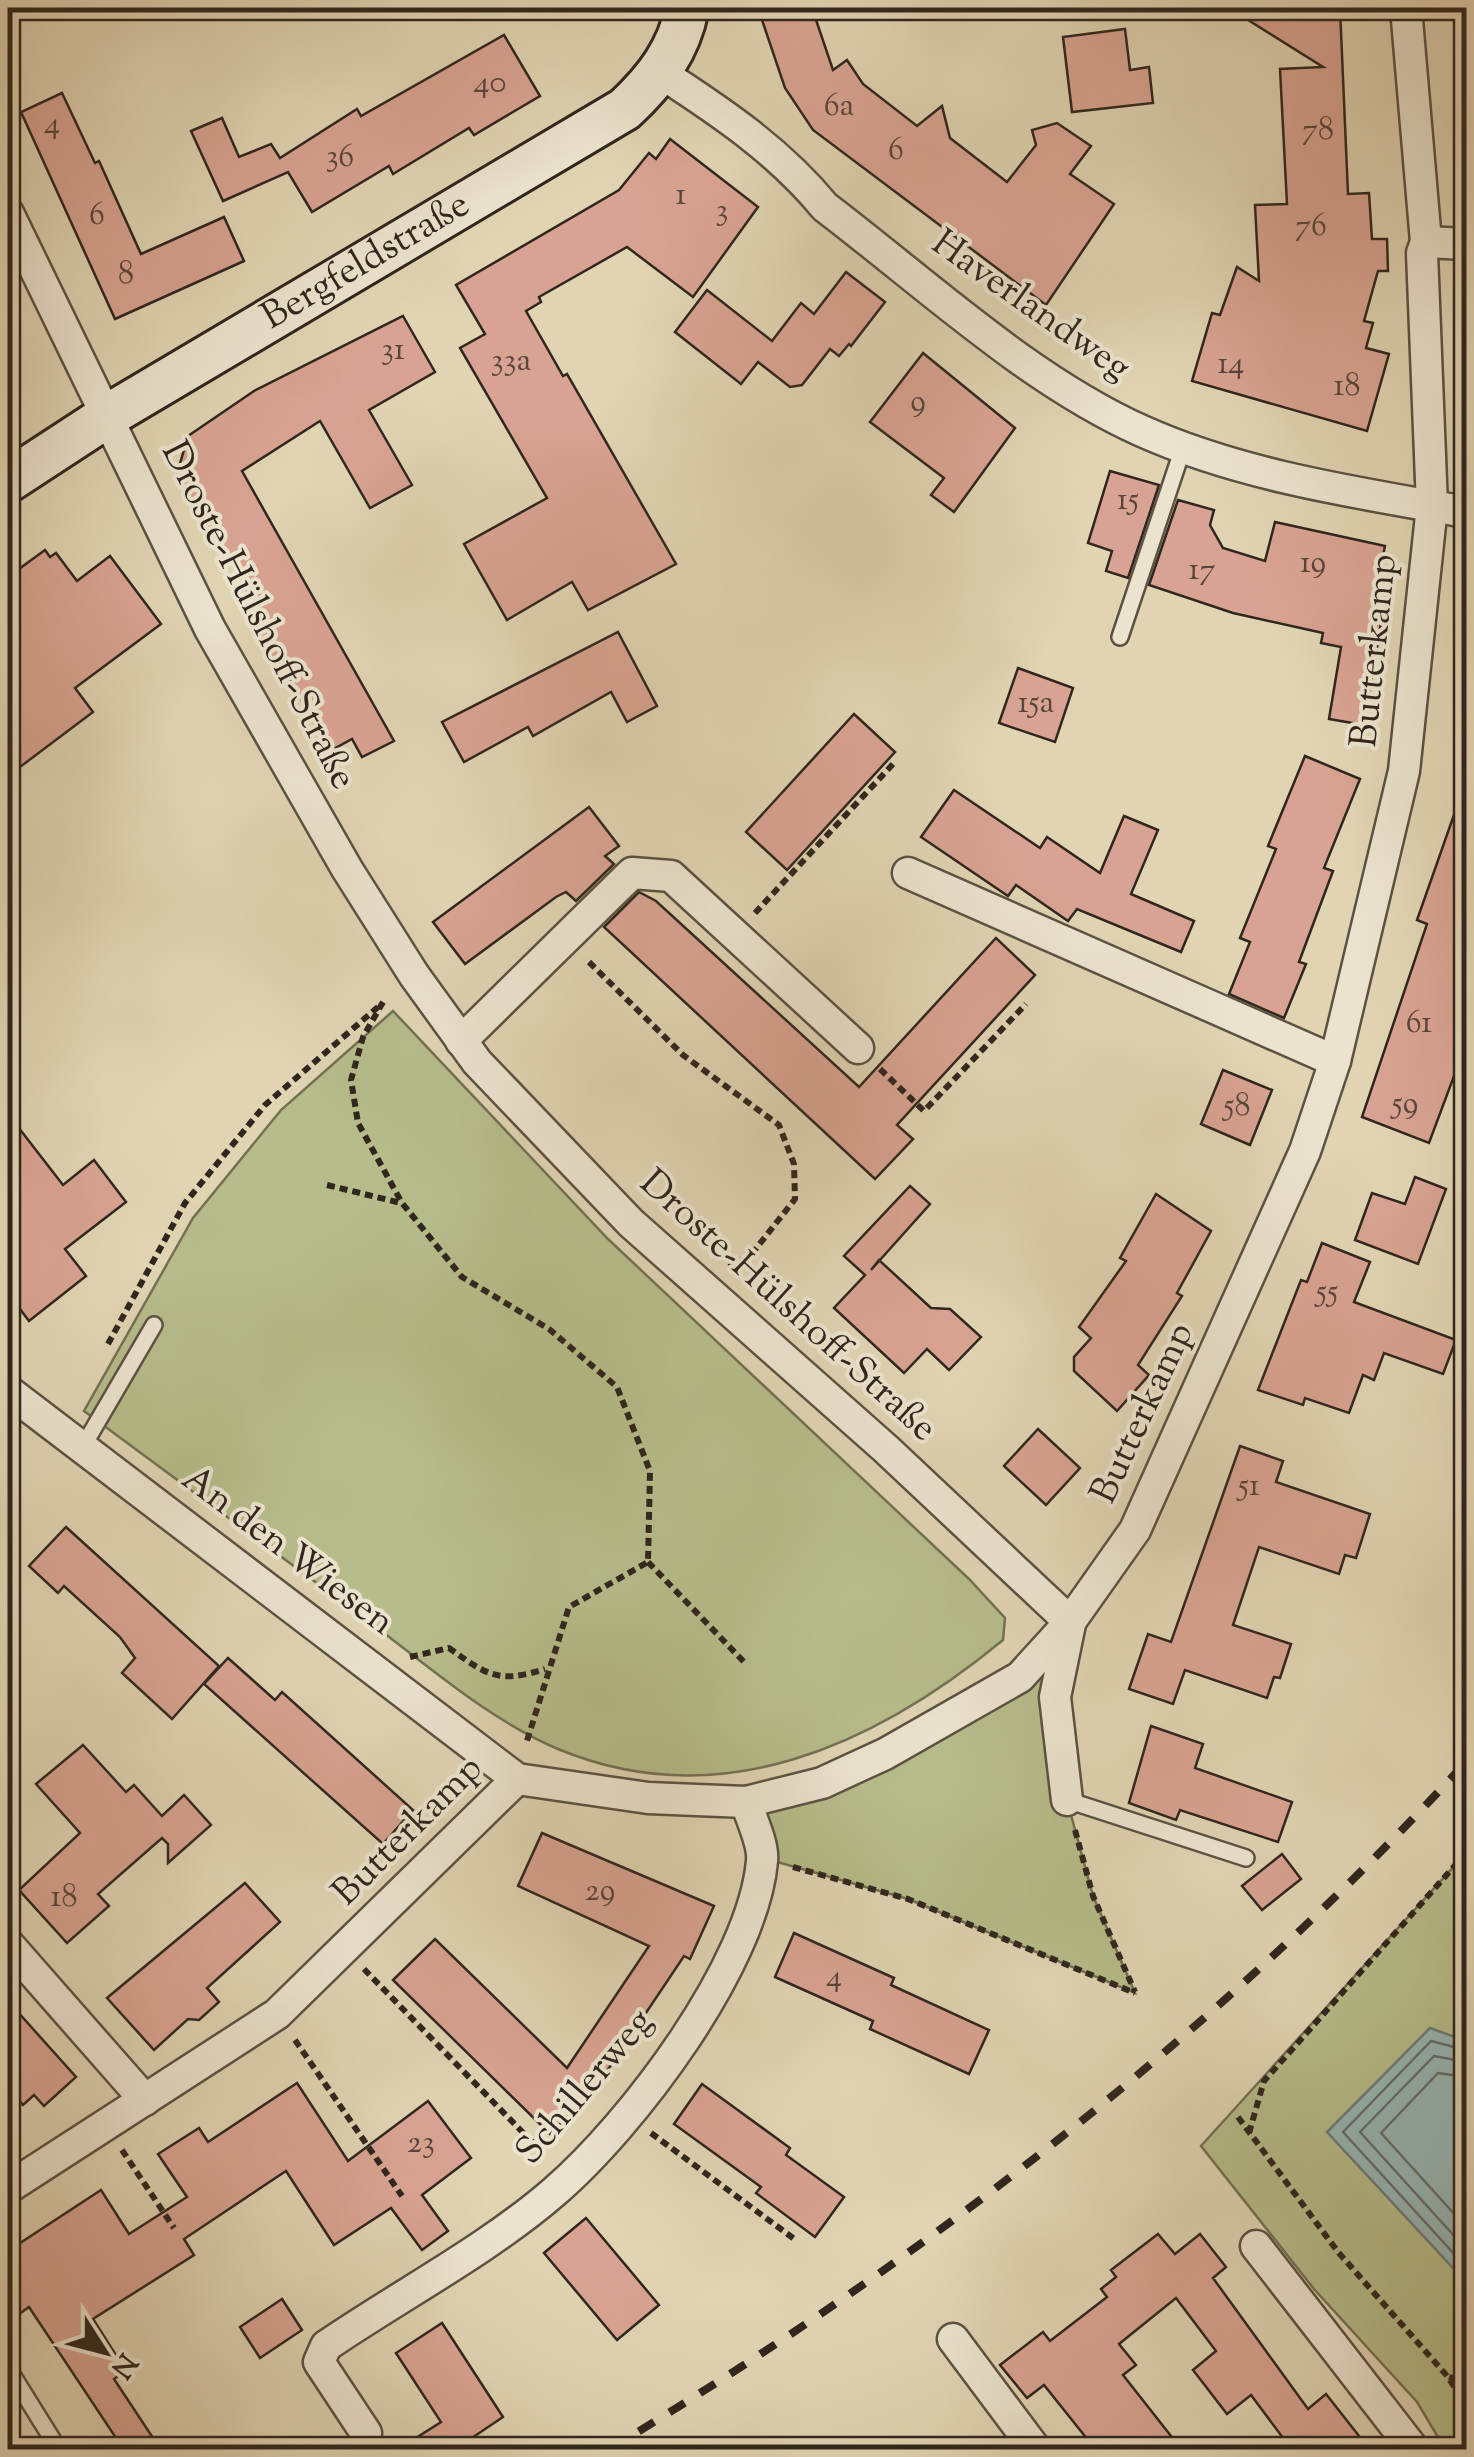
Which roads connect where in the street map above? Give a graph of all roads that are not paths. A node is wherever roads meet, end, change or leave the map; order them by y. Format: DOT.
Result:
graph roads {
  1 [pos="688,8"];
  2 [pos="1406,8"];
  3 [pos="661,72"];
  4 [pos="8,213"];
  5 [pos="1426,242"];
  6 [pos="1466,244"];
  7 [pos="110,415"];
  8 [pos="1184,445"];
  9 [pos="8,481"];
  10 [pos="1432,506"];
  11 [pos="1466,512"];
  12 [pos="1120,637"];
  13 [pos="908,872"];
  14 [pos="462,1041"];
  15 [pos="858,1048"];
  16 [pos="1335,1061"];
  17 [pos="154,1325"];
  18 [pos="8,1391"];
  19 [pos="81,1450"];
  20 [pos="1070,1622"];
  21 [pos="517,1779"];
  22 [pos="1067,1800"];
  23 [pos="746,1802"];
  24 [pos="1246,1858"];
  25 [pos="8,1944"];
  26 [pos="145,2100"];
  27 [pos="8,2188"];
  28 [pos="1256,2246"];
  29 [pos="952,2338"];
  30 [pos="8,2368"];
  31 [pos="366,2433"];
  32 [pos="54,2442"];
  33 [pos="1036,2450"];
  34 [pos="1414,2450"];
  1 -- 3 [label="street, Bergfeldstraße"];
  2 -- 5 [label="street, Butterkamp"];
  3 -- 7 [label="street, Bergfeldstraße"];
  3 -- 8 [label="street, Haverlandweg"];
  4 -- 7 [label="street, Droste-Hülshoff-Straße"];
  5 -- 6 [label="street"];
  5 -- 10 [label="street, Butterkamp"];
  7 -- 9 [label="street, Bergfeldstraße"];
  7 -- 14 [label="street, Droste-Hülshoff-Straße"];
  8 -- 10 [label="street, Haverlandweg"];
  8 -- 12 [label="lane"];
  10 -- 11 [label="street, Haverlandweg"];
  10 -- 16 [label="street, Butterkamp"];
  13 -- 16 [label="street"];
  14 -- 15 [label="street"];
  14 -- 20 [label="street, Droste-Hülshoff-Straße"];
  16 -- 20 [label="street, Butterkamp"];
  17 -- 19 [label="lane"];
  18 -- 19 [label="street, An den Wiesen"];
  19 -- 21 [label="street, An den Wiesen"];
  20 -- 22 [label="street, Butterkamp"];
  20 -- 23 [label="street, Butterkamp"];
  21 -- 23 [label="street, Butterkamp"];
  21 -- 26 [label="street, Butterkamp"];
  22 -- 24 [label="lane"];
  23 -- 31 [label="street, Schillerweg"];
  25 -- 26 [label="street"];
  26 -- 27 [label="street, Butterkamp"];
  28 -- 34 [label="street"];
  29 -- 33 [label="street"];
  30 -- 32 [label="lane"];
}
